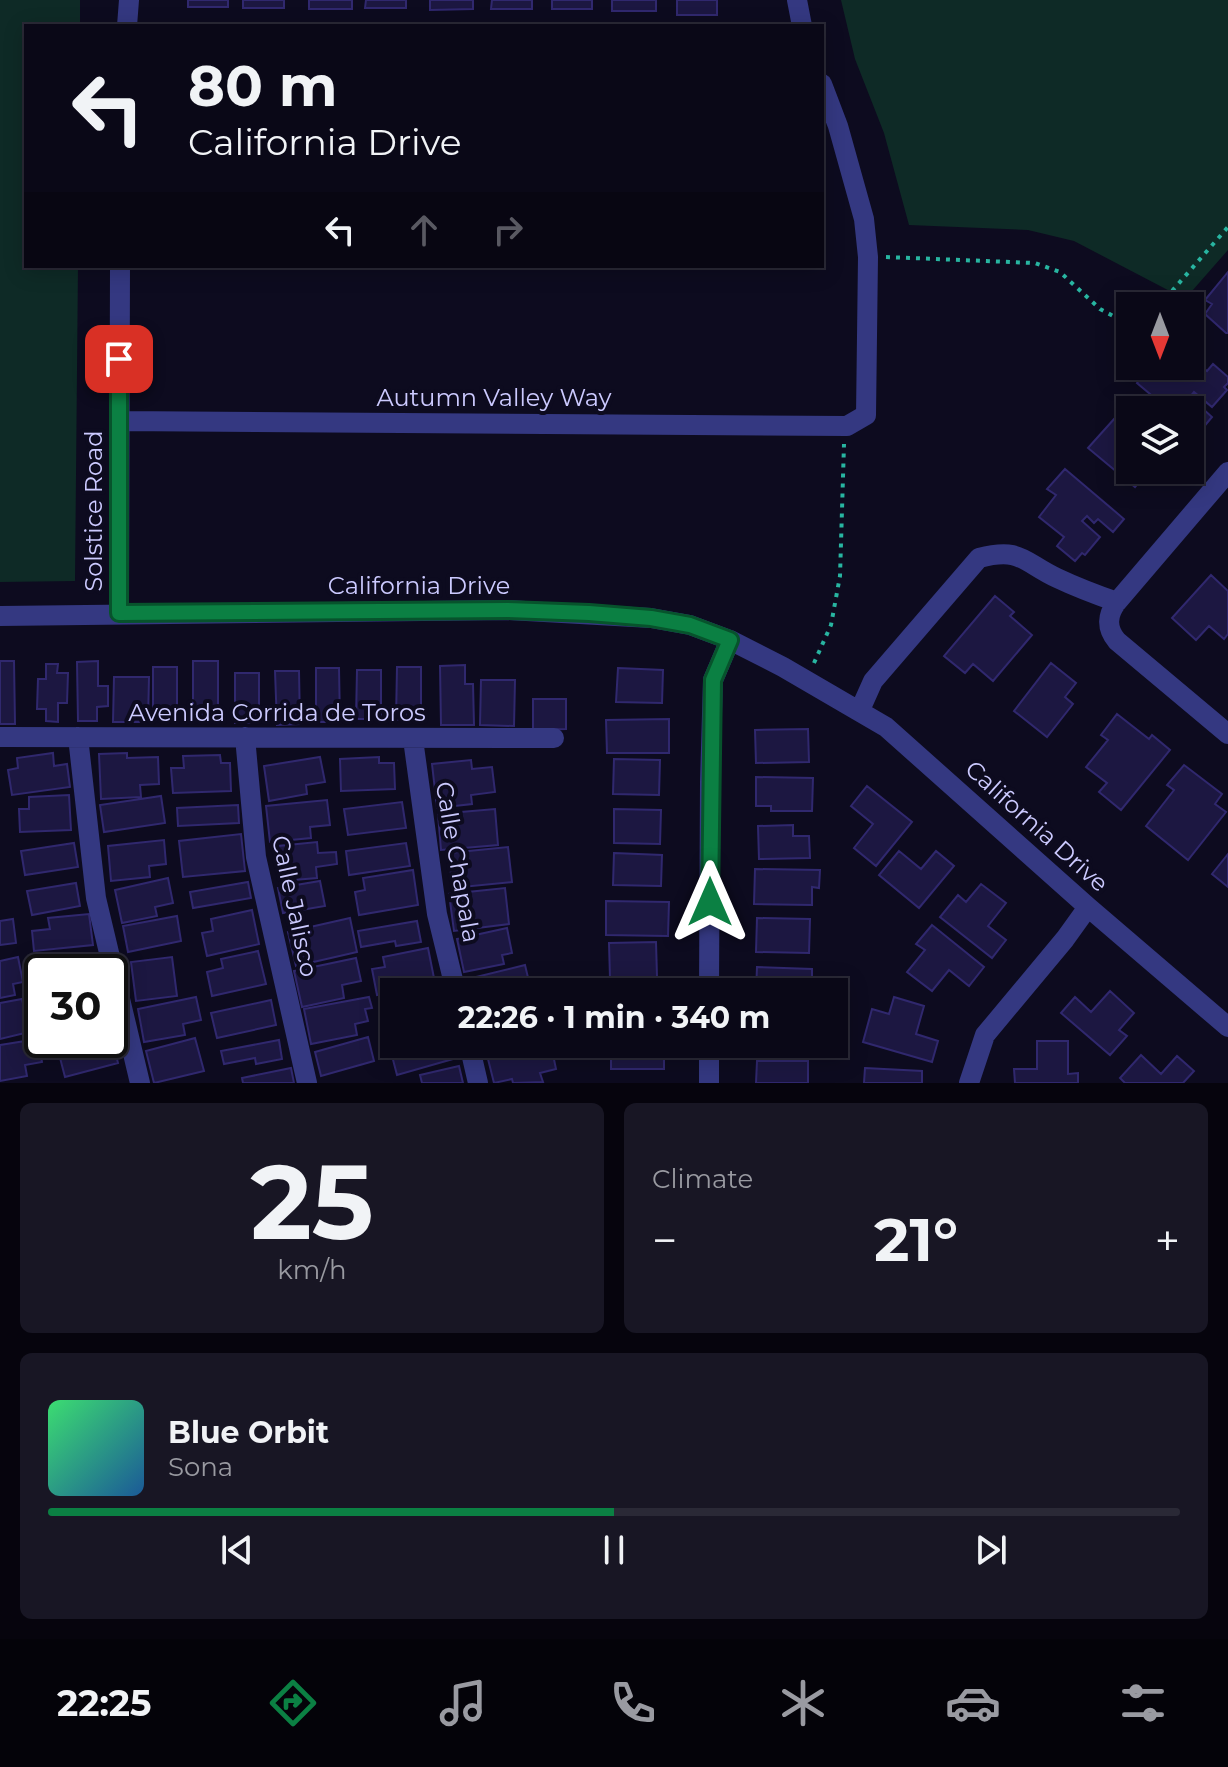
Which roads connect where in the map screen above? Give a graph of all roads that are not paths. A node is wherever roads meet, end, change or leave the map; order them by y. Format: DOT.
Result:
graph roads {
  1 [pos="129,0"];
  2 [pos="797,0"];
  3 [pos="127,24"];
  4 [pos="802,24"];
  5 [pos="824,95"];
  6 [pos="830,128"];
  7 [pos="120,268"];
  8 [pos="119,421"];
  9 [pos="1228,472"];
  10 [pos="1117,602"];
  11 [pos="119,613"];
  12 [pos="0,616"];
  13 [pos="730,640"];
  14 [pos="860,710"];
  15 [pos="1228,734"];
  16 [pos="0,737"];
  17 [pos="78,737"];
  18 [pos="245,737"];
  19 [pos="554,738"];
  20 [pos="413,739"];
  21 [pos="1088,907"];
  22 [pos="453,978"];
  23 [pos="709,978"];
  24 [pos="1228,1027"];
  25 [pos="472,1058"];
  26 [pos="709,1058"];
  27 [pos="140,1083"];
  28 [pos="307,1083"];
  29 [pos="478,1083"];
  30 [pos="709,1083"];
  31 [pos="969,1083"];
  1 -- 3 [label="street"];
  2 -- 4 [label="street"];
  5 -- 6 [label="street"];
  6 -- 8 [label="street, Autumn Valley Way"];
  7 -- 8 [label="street, Solstice Road"];
  8 -- 11 [label="street, Solstice Road"];
  9 -- 10 [label="street"];
  10 -- 14 [label="street"];
  10 -- 15 [label="street"];
  11 -- 12 [label="street, California Drive"];
  11 -- 13 [label="street, California Drive"];
  13 -- 14 [label="street, California Drive"];
  13 -- 23 [label="street"];
  14 -- 21 [label="street, California Drive"];
  16 -- 17 [label="street, Avenida Corrida de Toros"];
  17 -- 18 [label="street, Avenida Corrida de Toros"];
  17 -- 27 [label="street"];
  18 -- 20 [label="street, Avenida Corrida de Toros"];
  18 -- 28 [label="street, Calle Jalisco"];
  19 -- 20 [label="street, Avenida Corrida de Toros"];
  20 -- 22 [label="street, Calle Chapala"];
  21 -- 24 [label="street, California Drive"];
  21 -- 31 [label="street"];
  25 -- 29 [label="street"];
  26 -- 30 [label="street"];
}
